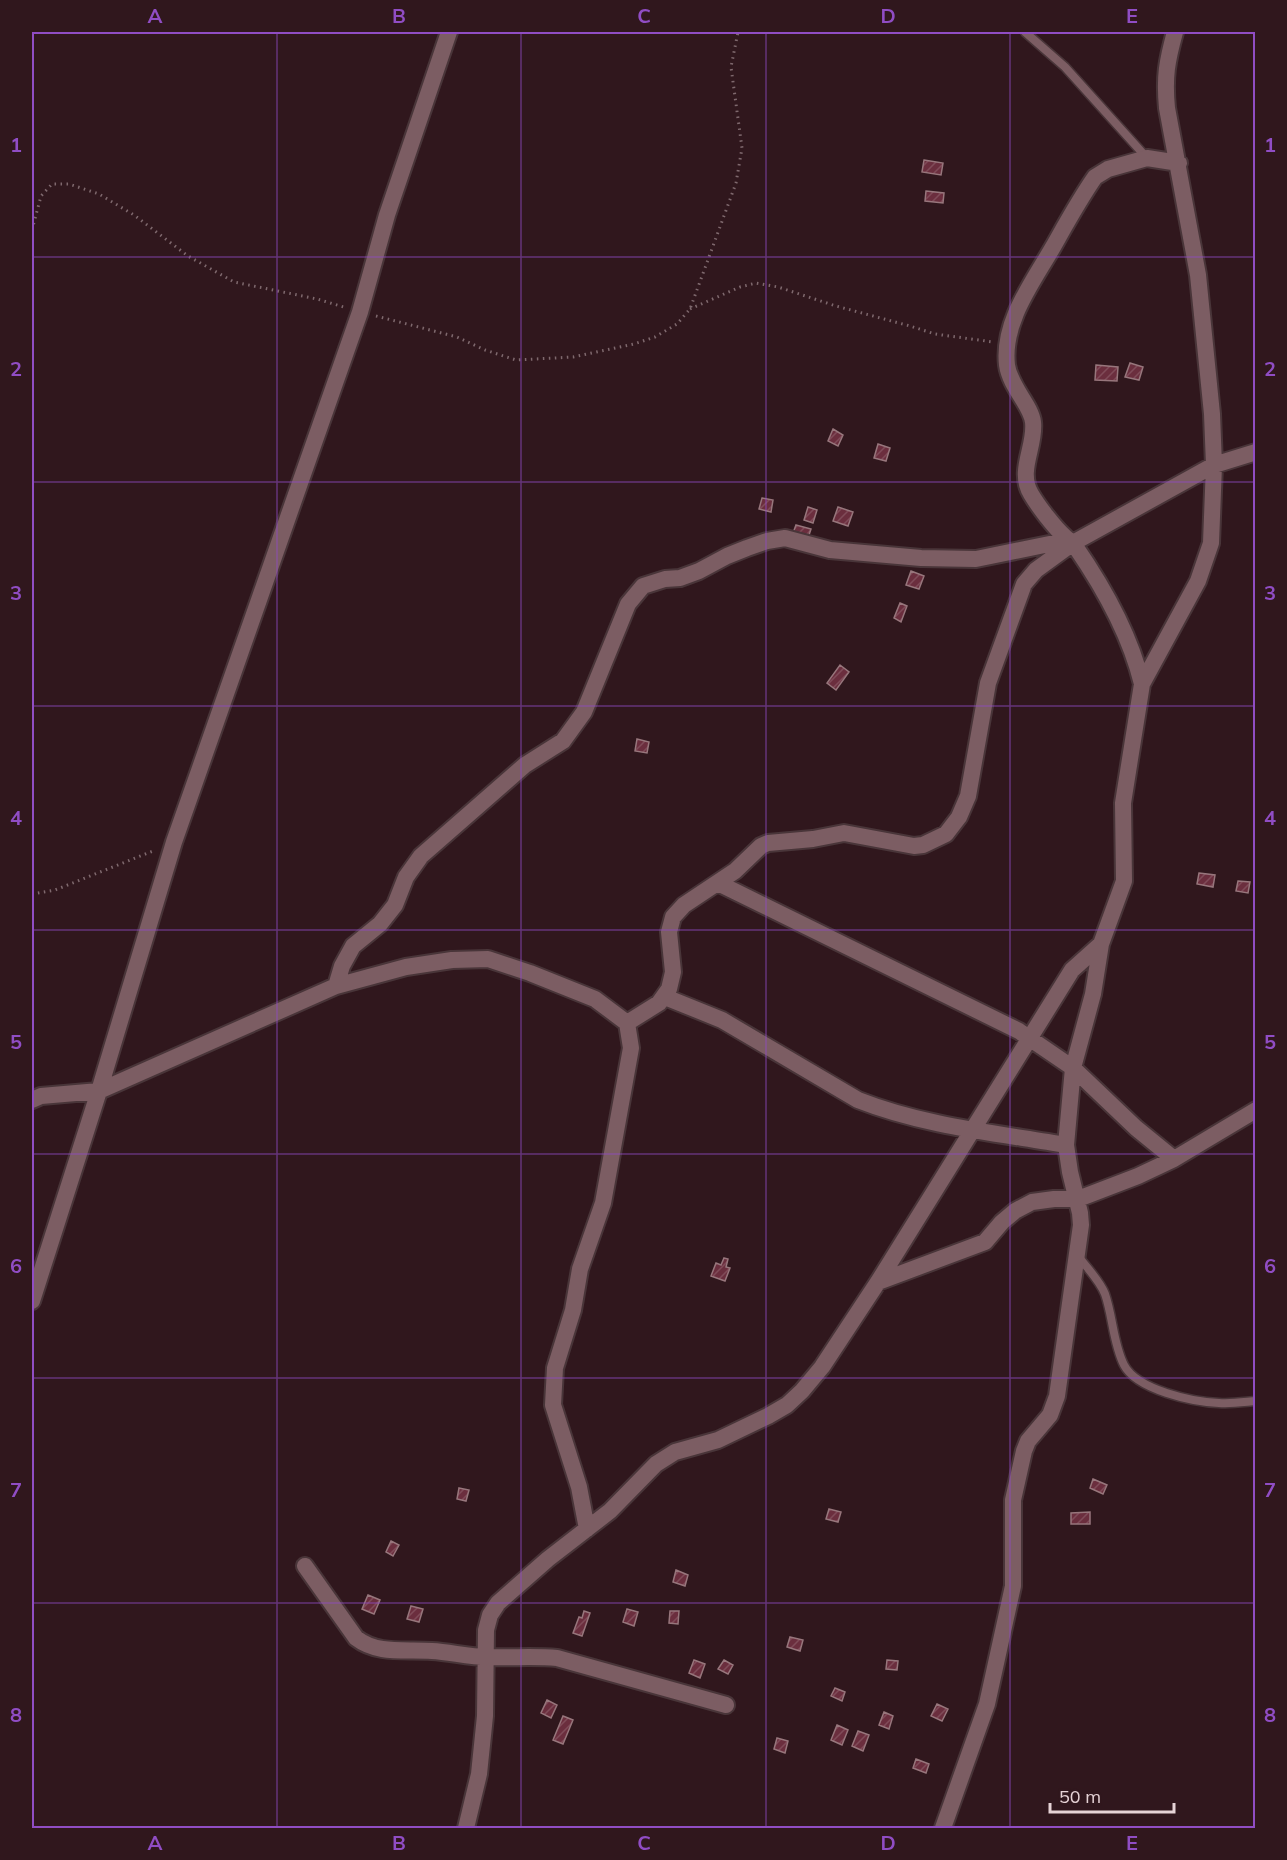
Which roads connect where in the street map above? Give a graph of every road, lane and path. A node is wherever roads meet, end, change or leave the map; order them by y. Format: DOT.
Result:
graph roads {
  1 [pos="449,32"];
  2 [pos="738,32"];
  3 [pos="1025,32"];
  4 [pos="1175,32"];
  5 [pos="1147,158"];
  6 [pos="1179,163"];
  7 [pos="32,230"];
  8 [pos="690,309"];
  9 [pos="360,312"];
  10 [pos="1007,343"];
  11 [pos="1256,452"];
  12 [pos="1214,465"];
  13 [pos="1071,541"];
  14 [pos="1142,684"];
  15 [pos="174,842"];
  16 [pos="718,883"];
  17 [pos="32,894"];
  18 [pos="1101,944"];
  19 [pos="336,986"];
  20 [pos="665,997"];
  21 [pos="627,1023"];
  22 [pos="1030,1037"];
  23 [pos="1074,1068"];
  24 [pos="99,1091"];
  25 [pos="32,1100"];
  26 [pos="1256,1110"];
  27 [pos="971,1131"];
  28 [pos="1066,1145"];
  29 [pos="1174,1159"];
  30 [pos="1078,1199"];
  31 [pos="1077,1254"];
  32 [pos="878,1282"];
  33 [pos="32,1301"];
  34 [pos="1256,1401"];
  35 [pos="587,1528"];
  36 [pos="305,1566"];
  37 [pos="486,1657"];
  38 [pos="726,1704"];
  39 [pos="466,1828"];
  40 [pos="943,1828"];
  1 -- 9 [label="street"];
  2 -- 8 [label="path"];
  3 -- 5 [label="lane"];
  4 -- 6 [label="street"];
  5 -- 6 [label="street"];
  5 -- 10 [label="street"];
  6 -- 12 [label="street"];
  7 -- 9 [label="path"];
  8 -- 9 [label="path"];
  8 -- 10 [label="path"];
  9 -- 15 [label="street"];
  10 -- 13 [label="street"];
  11 -- 12 [label="street"];
  12 -- 13 [label="street"];
  12 -- 14 [label="street"];
  13 -- 14 [label="street"];
  13 -- 16 [label="street"];
  13 -- 19 [label="street"];
  14 -- 18 [label="street"];
  15 -- 17 [label="path"];
  15 -- 24 [label="street"];
  16 -- 20 [label="street"];
  16 -- 22 [label="street"];
  18 -- 22 [label="street"];
  18 -- 23 [label="street"];
  19 -- 21 [label="street"];
  19 -- 24 [label="street"];
  20 -- 21 [label="street"];
  20 -- 27 [label="street"];
  21 -- 35 [label="street"];
  22 -- 23 [label="street"];
  22 -- 27 [label="street"];
  23 -- 28 [label="street"];
  23 -- 29 [label="street"];
  24 -- 25 [label="street"];
  24 -- 33 [label="street"];
  26 -- 29 [label="street"];
  27 -- 28 [label="street"];
  27 -- 32 [label="street"];
  28 -- 30 [label="street"];
  29 -- 30 [label="street"];
  30 -- 31 [label="street"];
  30 -- 32 [label="street"];
  31 -- 34 [label="lane"];
  31 -- 40 [label="street"];
  32 -- 35 [label="street"];
  35 -- 37 [label="street"];
  36 -- 37 [label="street"];
  37 -- 38 [label="street"];
  37 -- 39 [label="street"];
}
